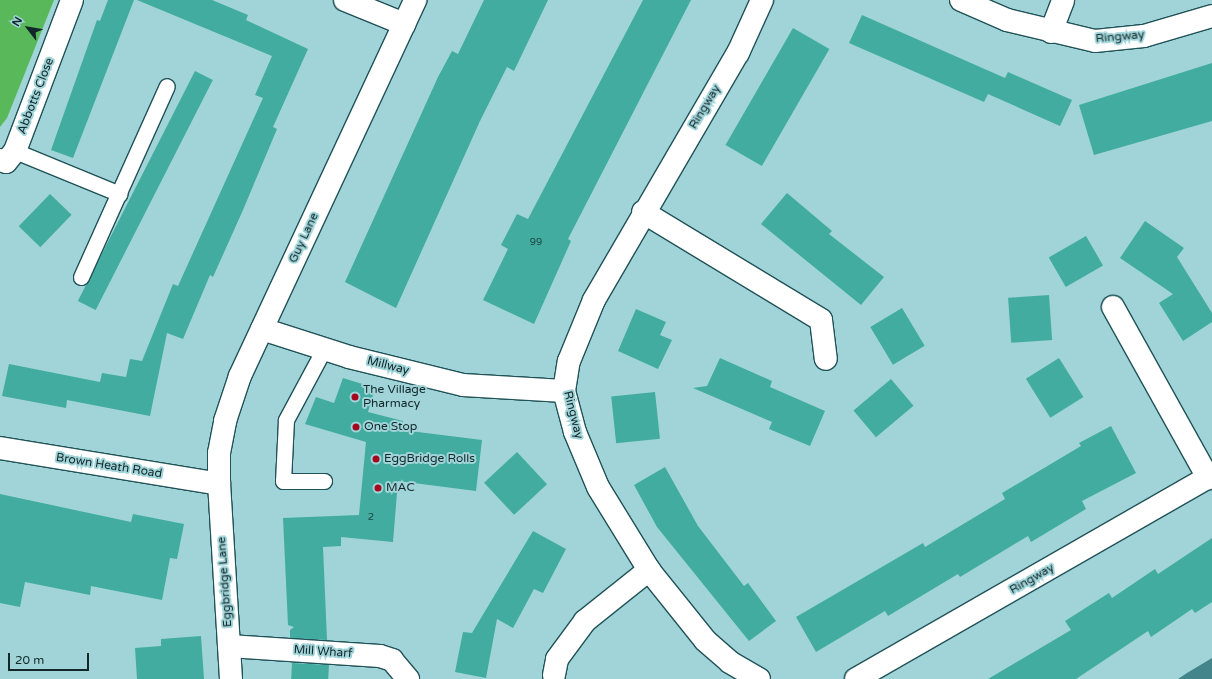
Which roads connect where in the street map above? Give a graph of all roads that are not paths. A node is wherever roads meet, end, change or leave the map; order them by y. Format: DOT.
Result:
graph roads {
  1 [pos="72,0"];
  2 [pos="345,0"];
  3 [pos="415,0"];
  4 [pos="762,0"];
  5 [pos="961,0"];
  6 [pos="1063,0"];
  7 [pos="1212,16"];
  8 [pos="404,24"];
  9 [pos="1051,32"];
  10 [pos="167,86"];
  11 [pos="7,156"];
  12 [pos="120,194"];
  13 [pos="643,212"];
  14 [pos="81,277"];
  15 [pos="1113,307"];
  16 [pos="262,329"];
  17 [pos="324,349"];
  18 [pos="826,359"];
  19 [pos="564,391"];
  20 [pos="0,448"];
  21 [pos="1210,477"];
  22 [pos="324,481"];
  23 [pos="219,484"];
  24 [pos="649,570"];
  25 [pos="229,646"];
  26 [pos="554,675"];
  27 [pos="231,679"];
  28 [pos="408,679"];
  29 [pos="758,679"];
  30 [pos="856,679"];
  1 -- 11 [label="street, Abbotts Close"];
  2 -- 8 [label="street"];
  3 -- 8 [label="street, Guy Lane"];
  4 -- 13 [label="street, Ringway"];
  5 -- 9 [label="street, Ringway"];
  6 -- 9 [label="street"];
  7 -- 9 [label="street, Ringway"];
  8 -- 16 [label="street, Guy Lane"];
  10 -- 12 [label="lane"];
  11 -- 12 [label="lane"];
  12 -- 14 [label="lane"];
  13 -- 18 [label="street"];
  13 -- 19 [label="street, Ringway"];
  15 -- 21 [label="street, Ringway"];
  16 -- 17 [label="street, Millway"];
  16 -- 23 [label="street, Guy Lane"];
  17 -- 19 [label="street, Millway"];
  17 -- 22 [label="lane"];
  19 -- 24 [label="street, Ringway"];
  20 -- 23 [label="street, Brown Heath Road"];
  21 -- 30 [label="street, Ringway"];
  23 -- 25 [label="street, Eggbridge Lane"];
  24 -- 26 [label="street"];
  24 -- 29 [label="street, Ringway"];
  25 -- 27 [label="street, Eggbridge Lane"];
  25 -- 28 [label="street, Mill Wharf"];
}
